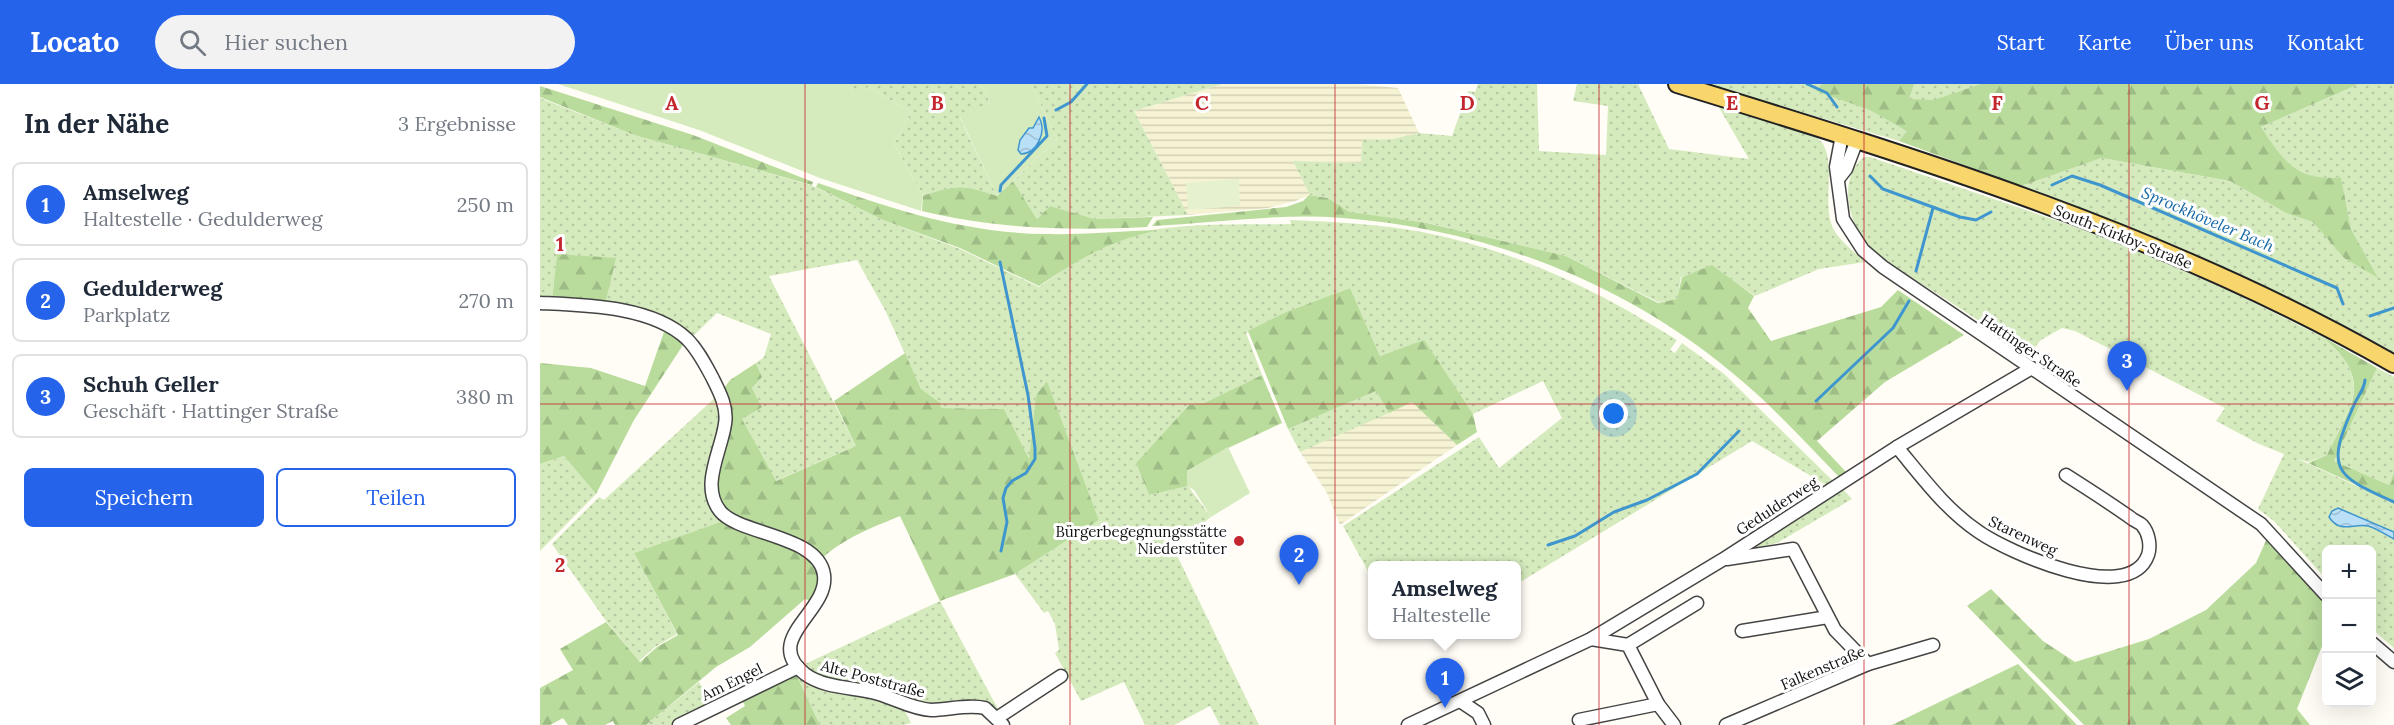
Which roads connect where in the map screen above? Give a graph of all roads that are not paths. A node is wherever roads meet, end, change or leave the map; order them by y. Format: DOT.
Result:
graph roads {
  1 [pos="1677,84"];
  2 [pos="1850,138"];
  3 [pos="540,303"];
  4 [pos="2394,364"];
  5 [pos="2030,369"];
  6 [pos="1897,447"];
  7 [pos="2066,475"];
  8 [pos="1722,560"];
  9 [pos="2322,591"];
  10 [pos="1697,603"];
  11 [pos="1828,617"];
  12 [pos="1742,632"];
  13 [pos="1591,639"];
  14 [pos="1628,645"];
  15 [pos="1933,645"];
  16 [pos="2376,646"];
  17 [pos="2394,662"];
  18 [pos="1868,664"];
  19 [pos="798,667"];
  20 [pos="1061,676"];
  21 [pos="1460,701"];
  22 [pos="1658,704"];
  23 [pos="1579,720"];
  24 [pos="1000,721"];
  25 [pos="679,725"];
  26 [pos="1408,725"];
  27 [pos="1484,725"];
  28 [pos="1674,725"];
  29 [pos="1726,725"];
  1 -- 2 [label="main road, South-Kirkby-Straße"];
  2 -- 4 [label="main road, South-Kirkby-Straße"];
  2 -- 5 [label="street, Hattinger Straße"];
  3 -- 19 [label="street, Alte Poststraße"];
  5 -- 6 [label="street, Gedulderweg"];
  5 -- 9 [label="street, Hattinger Straße"];
  6 -- 7 [label="street, Starenweg"];
  6 -- 8 [label="street, Gedulderweg"];
  8 -- 11 [label="street"];
  8 -- 13 [label="street, Gedulderweg"];
  10 -- 14 [label="street"];
  11 -- 12 [label="street"];
  11 -- 18 [label="street"];
  13 -- 14 [label="street"];
  13 -- 21 [label="street, Gedulderweg"];
  14 -- 22 [label="street"];
  15 -- 18 [label="street, Falkenstraße"];
  16 -- 17 [label="street"];
  18 -- 29 [label="street, Falkenstraße"];
  19 -- 24 [label="street, Alte Poststraße"];
  19 -- 25 [label="street, Am Engel"];
  20 -- 24 [label="street"];
  21 -- 26 [label="street, Gedulderweg"];
  21 -- 27 [label="street"];
  22 -- 23 [label="street"];
  22 -- 28 [label="street"];
}
